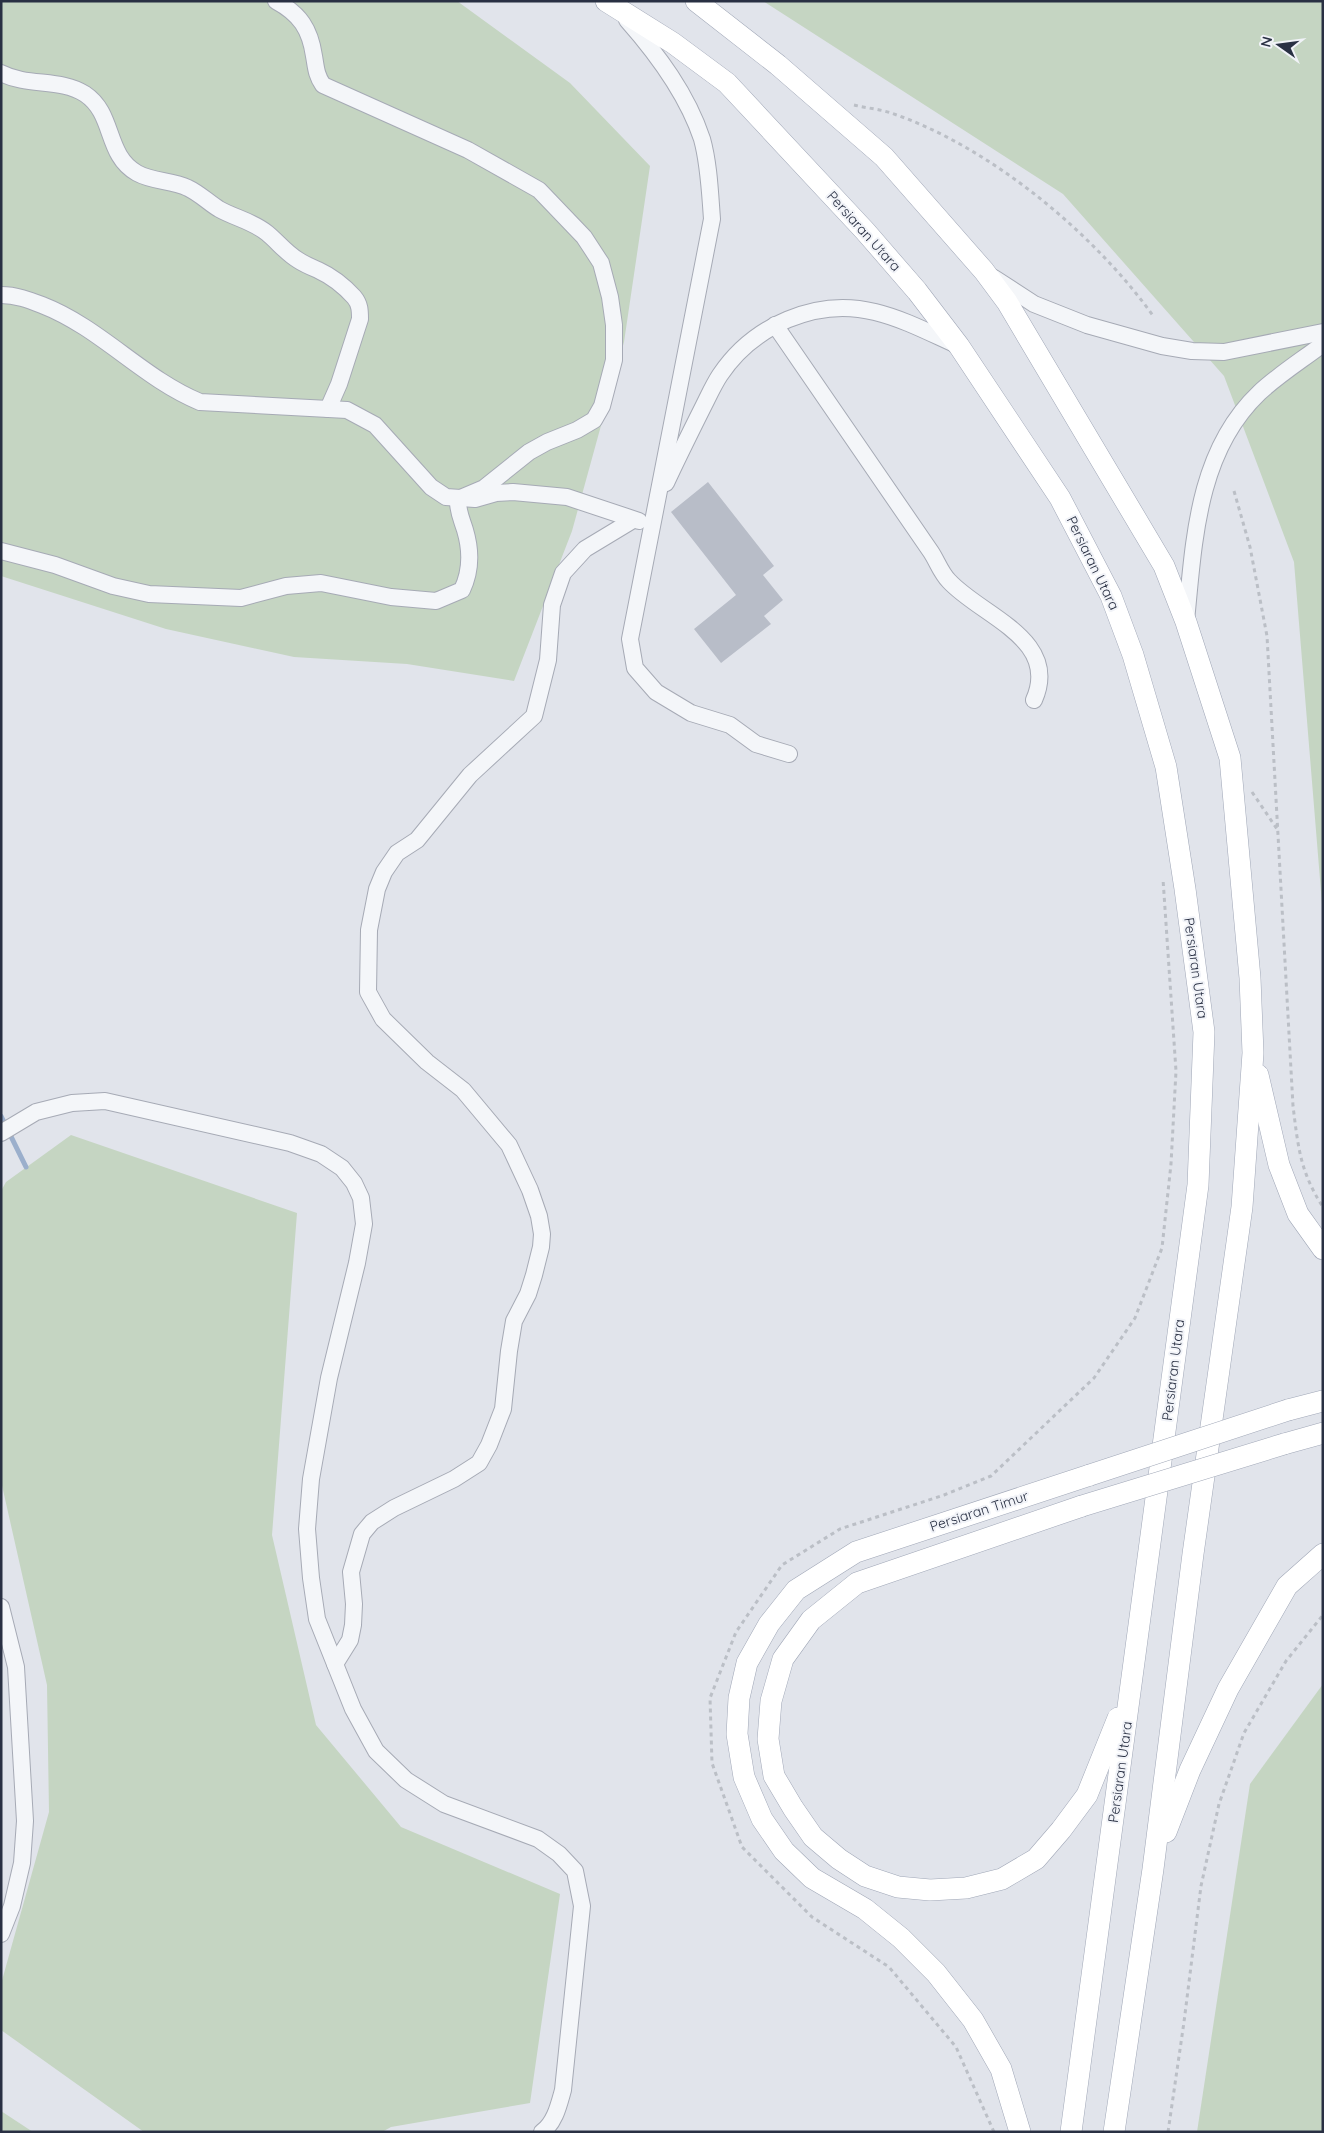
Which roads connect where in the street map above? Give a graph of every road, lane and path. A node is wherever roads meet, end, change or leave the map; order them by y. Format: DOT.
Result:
graph roads {
  1 [pos="276,1"];
  2 [pos="696,1"];
  3 [pos="610,4"];
  4 [pos="1,73"];
  5 [pos="853,105"];
  6 [pos="984,271"];
  7 [pos="1,295"];
  8 [pos="1154,317"];
  9 [pos="775,325"];
  10 [pos="1323,332"];
  11 [pos="1323,344"];
  12 [pos="959,346"];
  13 [pos="328,409"];
  14 [pos="1234,492"];
  15 [pos="458,499"];
  16 [pos="656,502"];
  17 [pos="634,520"];
  18 [pos="652,526"];
  19 [pos="1,551"];
  20 [pos="1186,622"];
  21 [pos="1034,700"];
  22 [pos="789,754"];
  23 [pos="1162,870"];
  24 [pos="1253,1053"];
  25 [pos="1,1133"];
  26 [pos="1323,1207"];
  27 [pos="1323,1249"];
  28 [pos="1323,1401"];
  29 [pos="1323,1433"];
  30 [pos="1323,1554"];
  31 [pos="1,1606"];
  32 [pos="1323,1615"];
  33 [pos="335,1664"];
  34 [pos="1133,1677"];
  35 [pos="1153,1870"];
  36 [pos="1,1934"];
  37 [pos="542,2132"];
  38 [pos="994,2132"];
  39 [pos="1020,2132"];
  40 [pos="1071,2132"];
  41 [pos="1114,2132"];
  42 [pos="1168,2132"];
  1 -- 15 [label="street"];
  2 -- 6 [label="main road"];
  3 -- 12 [label="main road, Persiaran Utara"];
  3 -- 16 [label="street"];
  4 -- 13 [label="street"];
  5 -- 8 [label="path"];
  6 -- 10 [label="street"];
  6 -- 20 [label="main road"];
  7 -- 13 [label="street"];
  9 -- 12 [label="street"];
  9 -- 16 [label="street"];
  9 -- 21 [label="street"];
  11 -- 20 [label="street"];
  12 -- 34 [label="main road, Persiaran Utara"];
  13 -- 15 [label="street"];
  14 -- 26 [label="path"];
  15 -- 17 [label="street"];
  15 -- 19 [label="street"];
  16 -- 18 [label="street"];
  17 -- 18 [label="street"];
  17 -- 33 [label="street"];
  18 -- 22 [label="street"];
  20 -- 24 [label="main road"];
  23 -- 38 [label="path"];
  24 -- 27 [label="main road"];
  24 -- 35 [label="main road"];
  25 -- 33 [label="street"];
  28 -- 39 [label="main road, Persiaran Timur, bridge"];
  29 -- 34 [label="main road, Persiaran Timur, bridge"];
  30 -- 35 [label="main road"];
  31 -- 36 [label="street"];
  32 -- 42 [label="path"];
  33 -- 37 [label="street"];
  34 -- 40 [label="main road, Persiaran Utara"];
  35 -- 41 [label="main road"];
}
